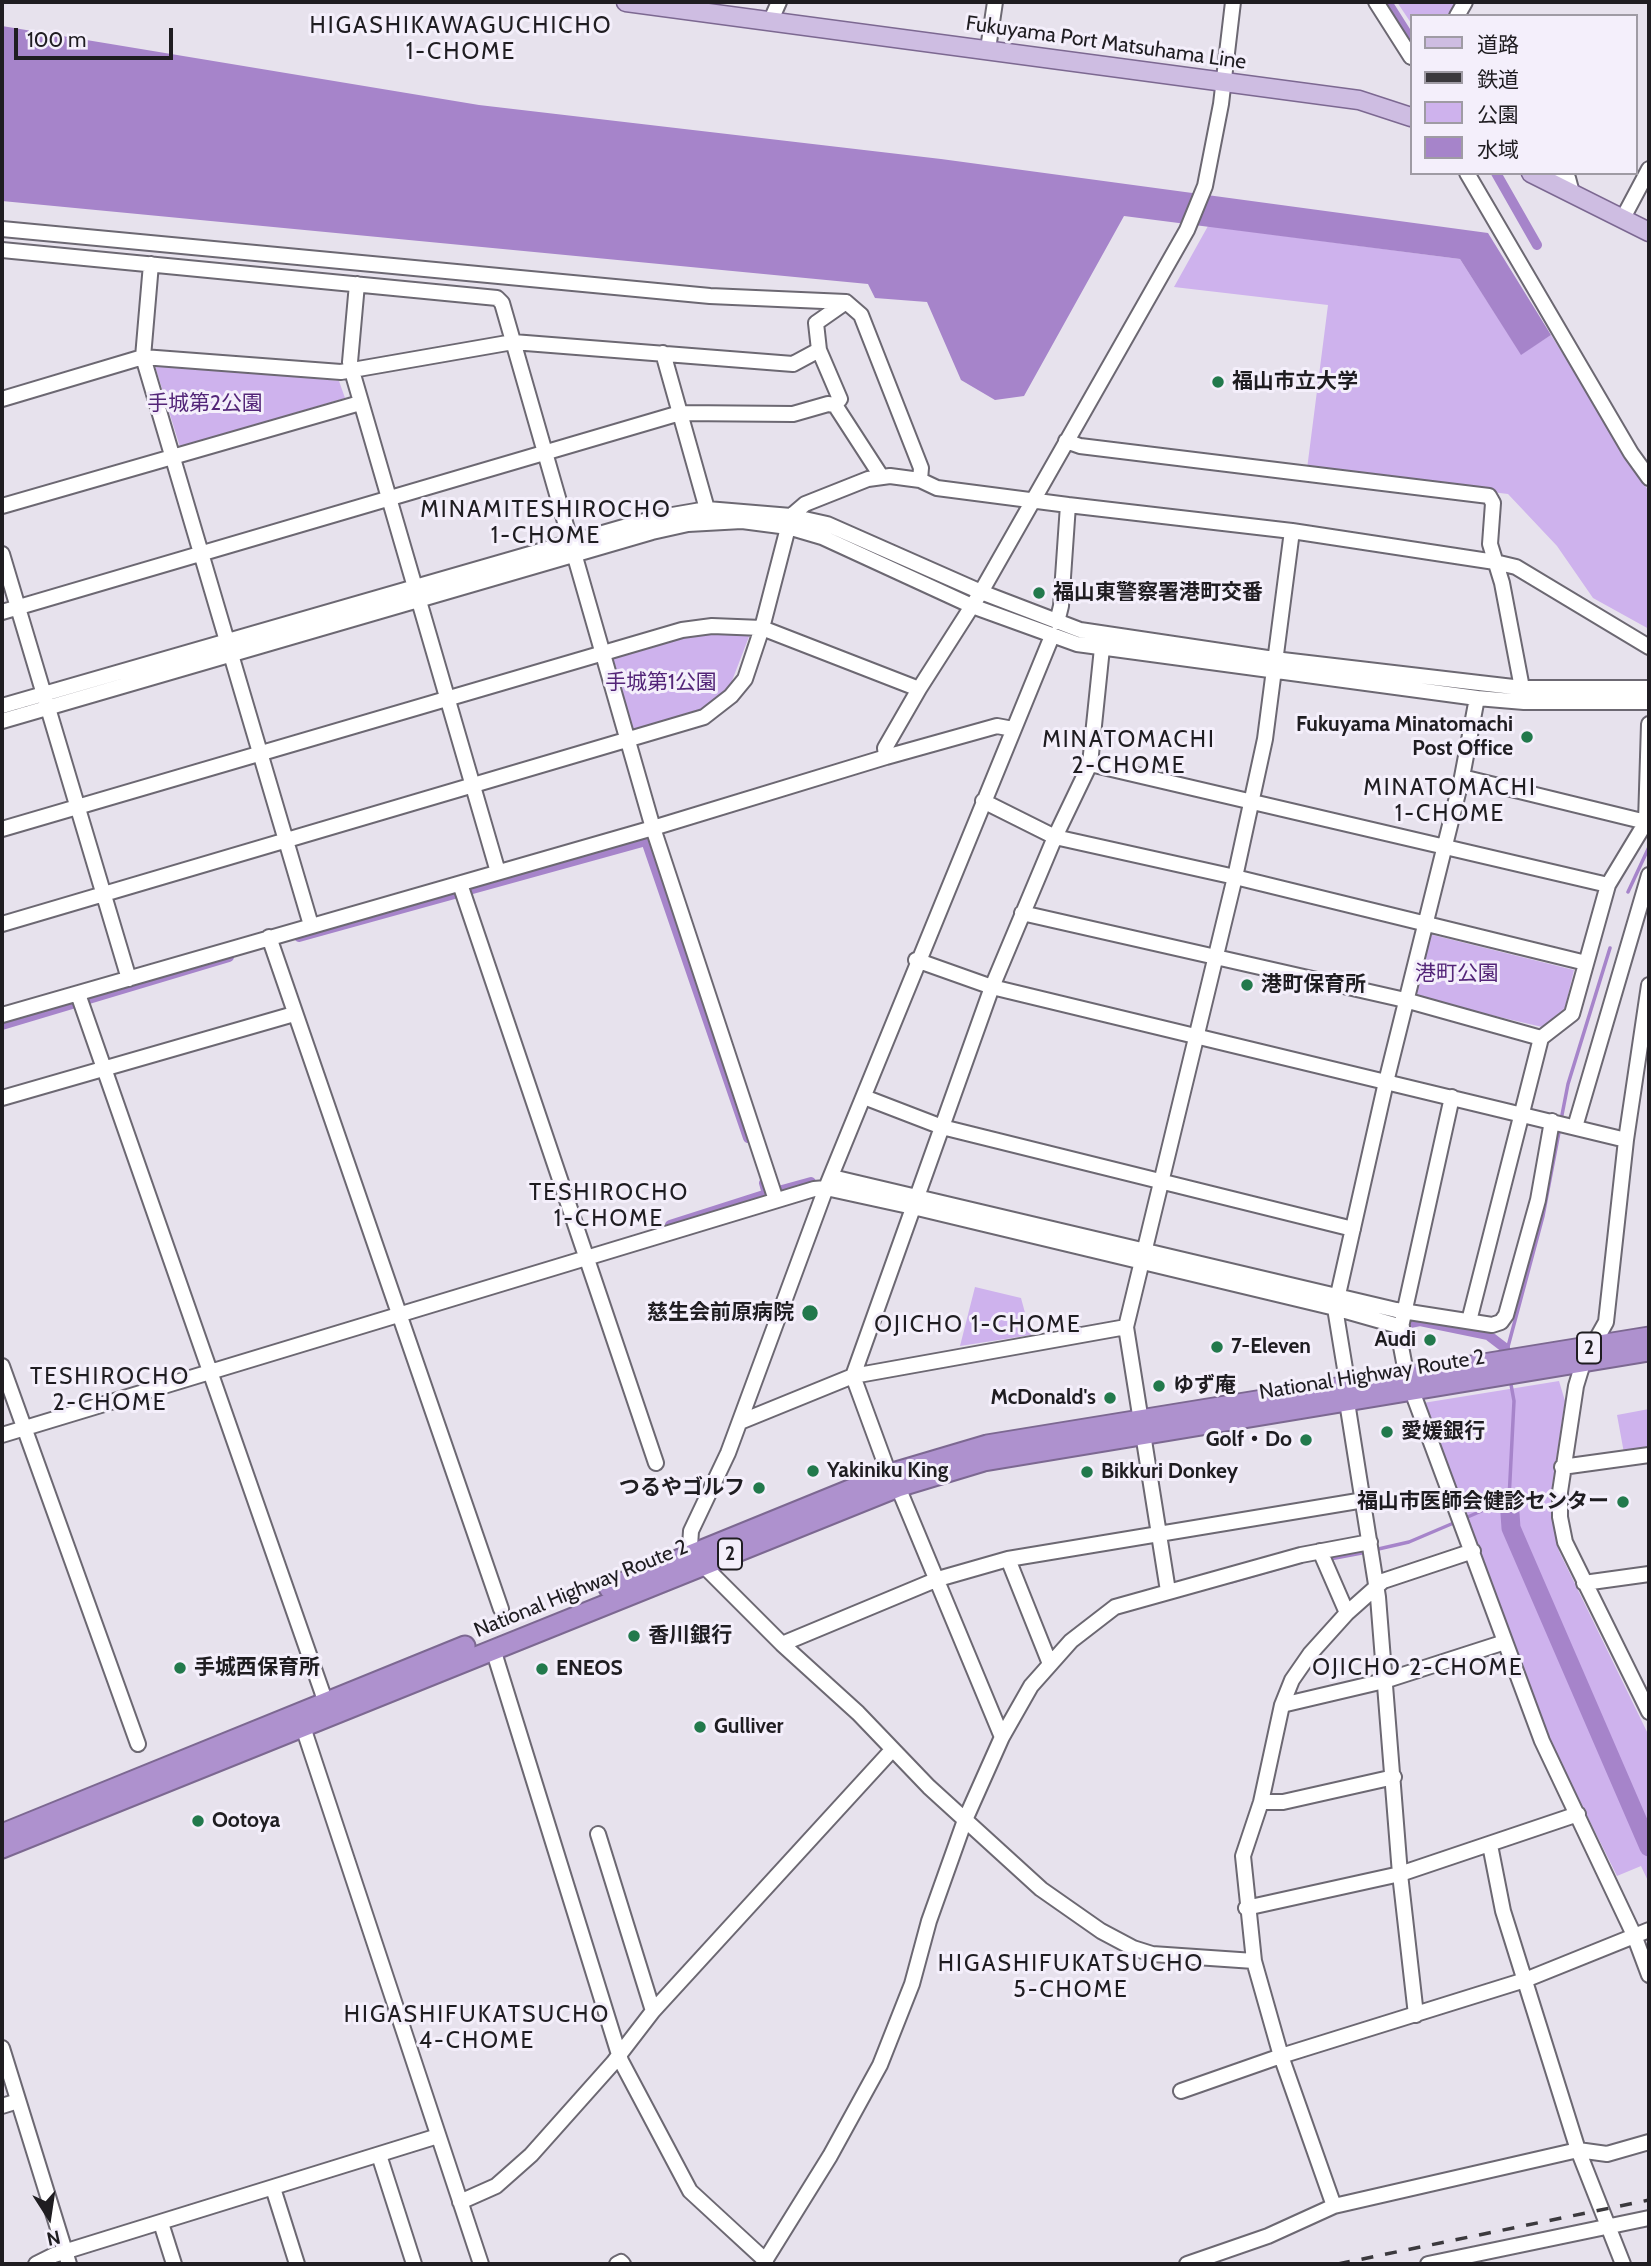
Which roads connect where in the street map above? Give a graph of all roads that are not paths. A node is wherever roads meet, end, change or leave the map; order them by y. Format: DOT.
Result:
graph roads {
  1 [pos="626,2"];
  2 [pos="779,2"];
  3 [pos="995,2"];
  4 [pos="1233,2"];
  5 [pos="1376,2"];
  6 [pos="771,20"];
  7 [pos="988,50"];
  8 [pos="1410,55"];
  9 [pos="1222,82"];
  10 [pos="1410,117"];
  11 [pos="1649,169"];
  12 [pos="1468,175"];
  13 [pos="1535,175"];
  14 [pos="1563,175"];
  15 [pos="1572,193"];
  16 [pos="1623,218"];
  17 [pos="2,229"];
  18 [pos="1649,232"];
  19 [pos="2,250"];
  20 [pos="151,264"];
  21 [pos="357,284"];
  22 [pos="846,302"];
  23 [pos="513,341"];
  24 [pos="819,350"];
  25 [pos="663,353"];
  26 [pos="144,357"];
  27 [pos="352,372"];
  28 [pos="2,399"];
  29 [pos="360,403"];
  30 [pos="835,405"];
  31 [pos="680,413"];
  32 [pos="1066,441"];
  33 [pos="545,453"];
  34 [pos="173,456"];
  35 [pos="881,476"];
  36 [pos="1649,478"];
  37 [pos="920,480"];
  38 [pos="388,498"];
  39 [pos="1032,499"];
  40 [pos="1068,505"];
  41 [pos="2,506"];
  42 [pos="707,509"];
  43 [pos="790,522"];
  44 [pos="1292,531"];
  45 [pos="572,549"];
  46 [pos="203,552"];
  47 [pos="2,554"];
  48 [pos="1495,562"];
  49 [pos="981,592"];
  50 [pos="415,593"];
  51 [pos="972,606"];
  52 [pos="18,607"];
  53 [pos="2,612"];
  54 [pos="762,628"];
  55 [pos="1054,629"];
  56 [pos="1649,647"];
  57 [pos="231,648"];
  58 [pos="1102,648"];
  59 [pos="603,653"];
  60 [pos="1273,665"];
  61 [pos="1522,688"];
  62 [pos="1649,688"];
  63 [pos="919,689"];
  64 [pos="1476,698"];
  65 [pos="46,701"];
  66 [pos="446,701"];
  67 [pos="1649,702"];
  68 [pos="2,706"];
  69 [pos="2,721"];
  70 [pos="1649,724"];
  71 [pos="1013,729"];
  72 [pos="627,740"];
  73 [pos="262,755"];
  74 [pos="887,757"];
  75 [pos="1090,764"];
  76 [pos="1462,777"];
  77 [pos="473,787"];
  78 [pos="1251,800"];
  79 [pos="983,802"];
  80 [pos="75,808"];
  81 [pos="1646,822"];
  82 [pos="653,828"];
  83 [pos="2,829"];
  84 [pos="1055,837"];
  85 [pos="288,842"];
  86 [pos="1445,846"];
  87 [pos="498,872"];
  88 [pos="1649,875"];
  89 [pos="1235,877"];
  90 [pos="460,884"];
  91 [pos="1608,885"];
  92 [pos="102,894"];
  93 [pos="1022,913"];
  94 [pos="2,924"];
  95 [pos="311,925"];
  96 [pos="1423,925"];
  97 [pos="269,937"];
  98 [pos="1216,957"];
  99 [pos="916,960"];
  100 [pos="1586,962"];
  101 [pos="129,979"];
  102 [pos="1649,985"];
  103 [pos="992,987"];
  104 [pos="78,994"];
  105 [pos="1405,1000"];
  106 [pos="294,1014"];
  107 [pos="2,1015"];
  108 [pos="1196,1038"];
  109 [pos="1541,1038"];
  110 [pos="102,1069"];
  111 [pos="1386,1082"];
  112 [pos="864,1097"];
  113 [pos="1452,1097"];
  114 [pos="2,1098"];
  115 [pos="1524,1114"];
  116 [pos="1554,1122"];
  117 [pos="1574,1126"];
  118 [pos="942,1127"];
  119 [pos="1626,1140"];
  120 [pos="1162,1180"];
  121 [pos="829,1182"];
  122 [pos="776,1200"];
  123 [pos="915,1201"];
  124 [pos="1353,1229"];
  125 [pos="1144,1256"];
  126 [pos="587,1259"];
  127 [pos="1337,1301"];
  128 [pos="401,1316"];
  129 [pos="1404,1320"];
  130 [pos="1469,1321"];
  131 [pos="1126,1327"];
  132 [pos="1649,1337"];
  133 [pos="1649,1352"];
  134 [pos="1589,1355"];
  135 [pos="2,1366"];
  136 [pos="212,1372"];
  137 [pos="853,1376"];
  138 [pos="1409,1384"];
  139 [pos="1348,1394"];
  140 [pos="740,1422"];
  141 [pos="1142,1428"];
  142 [pos="23,1429"];
  143 [pos="2,1435"];
  144 [pos="1649,1455"];
  145 [pos="656,1463"];
  146 [pos="1562,1467"];
  147 [pos="893,1481"];
  148 [pos="1364,1500"];
  149 [pos="1158,1532"];
  150 [pos="1370,1542"];
  151 [pos="1473,1550"];
  152 [pos="1320,1551"];
  153 [pos="1008,1559"];
  154 [pos="697,1560"];
  155 [pos="1649,1574"];
  156 [pos="938,1579"];
  157 [pos="1584,1583"];
  158 [pos="1377,1586"];
  159 [pos="1168,1591"];
  160 [pos="501,1609"];
  161 [pos="1347,1613"];
  162 [pos="1505,1642"];
  163 [pos="782,1644"];
  164 [pos="493,1649"];
  165 [pos="1050,1664"];
  166 [pos="1384,1681"];
  167 [pos="326,1703"];
  168 [pos="1282,1705"];
  169 [pos="1649,1712"];
  170 [pos="301,1721"];
  171 [pos="1002,1737"];
  172 [pos="138,1744"];
  173 [pos="892,1750"];
  174 [pos="1394,1777"];
  175 [pos="1261,1802"];
  176 [pos="1578,1814"];
  177 [pos="965,1820"];
  178 [pos="598,1833"];
  179 [pos="2,1834"];
  180 [pos="1490,1845"];
  181 [pos="2,1848"];
  182 [pos="1399,1874"];
  183 [pos="1246,1908"];
  184 [pos="1649,1930"];
  185 [pos="1634,1935"];
  186 [pos="1254,1961"];
  187 [pos="1649,1975"];
  188 [pos="1525,1980"];
  189 [pos="653,2011"];
  190 [pos="1416,2015"];
  191 [pos="2,2048"];
  192 [pos="619,2054"];
  193 [pos="1281,2056"];
  194 [pos="1181,2091"];
  195 [pos="18,2101"];
  196 [pos="2,2106"];
  197 [pos="438,2136"];
  198 [pos="1649,2142"];
  199 [pos="1578,2150"];
  200 [pos="379,2155"];
  201 [pos="273,2188"];
  202 [pos="460,2202"];
  203 [pos="1335,2206"];
  204 [pos="1649,2218"];
  205 [pos="161,2223"];
  206 [pos="1610,2227"];
  207 [pos="1472,2259"];
  208 [pos="64,2260"];
  209 [pos="765,2262"];
  210 [pos="36,2264"];
  211 [pos="174,2264"];
  212 [pos="297,2264"];
  213 [pos="414,2264"];
  214 [pos="481,2264"];
  215 [pos="617,2264"];
  216 [pos="623,2264"];
  217 [pos="1187,2264"];
  218 [pos="1429,2264"];
  219 [pos="1623,2264"];
  1 -- 6 [label="main road, Fukuyama Port Matsuhama Line"];
  2 -- 6 [label="street"];
  3 -- 7 [label="street"];
  4 -- 9 [label="street"];
  5 -- 8 [label="street"];
  6 -- 7 [label="main road, Fukuyama Port Matsuhama Line"];
  7 -- 9 [label="main road, Fukuyama Port Matsuhama Line"];
  9 -- 10 [label="main road, Fukuyama Port Matsuhama Line"];
  9 -- 32 [label="street"];
  11 -- 16 [label="street"];
  12 -- 36 [label="street"];
  13 -- 15 [label="main road"];
  14 -- 15 [label="street"];
  15 -- 16 [label="main road"];
  16 -- 18 [label="main road"];
  17 -- 22 [label="street"];
  19 -- 20 [label="street"];
  20 -- 21 [label="street"];
  20 -- 26 [label="street"];
  21 -- 23 [label="street"];
  21 -- 27 [label="street"];
  22 -- 24 [label="street"];
  22 -- 37 [label="street"];
  23 -- 25 [label="street"];
  23 -- 27 [label="street"];
  23 -- 33 [label="street"];
  24 -- 25 [label="street"];
  24 -- 30 [label="street"];
  25 -- 31 [label="street"];
  26 -- 27 [label="street"];
  26 -- 28 [label="street"];
  26 -- 34 [label="street"];
  27 -- 29 [label="street"];
  29 -- 34 [label="street"];
  29 -- 38 [label="street"];
  30 -- 31 [label="street"];
  30 -- 35 [label="street"];
  31 -- 33 [label="street"];
  31 -- 42 [label="street"];
  32 -- 39 [label="street"];
  32 -- 48 [label="street"];
  33 -- 38 [label="street"];
  33 -- 45 [label="street"];
  34 -- 41 [label="street"];
  34 -- 46 [label="street"];
  35 -- 37 [label="street"];
  35 -- 43 [label="street"];
  37 -- 39 [label="street"];
  38 -- 46 [label="street"];
  38 -- 50 [label="street"];
  39 -- 40 [label="street"];
  39 -- 49 [label="street"];
  40 -- 44 [label="street"];
  40 -- 55 [label="street"];
  42 -- 43 [label="street"];
  42 -- 45 [label="street"];
  43 -- 45 [label="street"];
  43 -- 49 [label="street"];
  43 -- 51 [label="street"];
  43 -- 54 [label="street"];
  44 -- 48 [label="street"];
  44 -- 60 [label="street"];
  45 -- 50 [label="street"];
  45 -- 59 [label="street"];
  46 -- 52 [label="street"];
  46 -- 57 [label="street"];
  47 -- 52 [label="street"];
  48 -- 56 [label="street"];
  48 -- 61 [label="street"];
  49 -- 51 [label="street"];
  49 -- 55 [label="street"];
  50 -- 57 [label="street"];
  50 -- 66 [label="street"];
  51 -- 55 [label="street"];
  51 -- 63 [label="street"];
  52 -- 53 [label="street"];
  52 -- 65 [label="street"];
  54 -- 59 [label="street"];
  54 -- 63 [label="street"];
  54 -- 72 [label="street"];
  55 -- 58 [label="street"];
  55 -- 60 [label="street"];
  55 -- 71 [label="street"];
  57 -- 65 [label="street"];
  57 -- 73 [label="street"];
  58 -- 60 [label="street"];
  58 -- 75 [label="street"];
  59 -- 66 [label="street"];
  59 -- 72 [label="street"];
  60 -- 61 [label="street"];
  60 -- 64 [label="street"];
  60 -- 78 [label="street"];
  61 -- 62 [label="street"];
  63 -- 74 [label="street"];
  64 -- 67 [label="street"];
  64 -- 76 [label="street"];
  65 -- 68 [label="street"];
  65 -- 69 [label="street"];
  65 -- 80 [label="street"];
  66 -- 73 [label="street"];
  66 -- 77 [label="street"];
  70 -- 81 [label="street"];
  71 -- 74 [label="street"];
  71 -- 79 [label="street"];
  72 -- 77 [label="street"];
  72 -- 82 [label="street"];
  73 -- 80 [label="street"];
  73 -- 85 [label="street"];
  74 -- 82 [label="street"];
  75 -- 78 [label="street"];
  75 -- 84 [label="street"];
  76 -- 81 [label="street"];
  76 -- 86 [label="street"];
  77 -- 85 [label="street"];
  77 -- 87 [label="street"];
  78 -- 86 [label="street"];
  78 -- 89 [label="street"];
  79 -- 84 [label="street"];
  79 -- 99 [label="street"];
  80 -- 83 [label="street"];
  80 -- 92 [label="street"];
  81 -- 91 [label="street"];
  82 -- 87 [label="street"];
  82 -- 122 [label="street"];
  84 -- 89 [label="street"];
  84 -- 93 [label="street"];
  85 -- 92 [label="street"];
  85 -- 95 [label="street"];
  86 -- 91 [label="street"];
  86 -- 96 [label="street"];
  87 -- 90 [label="street"];
  88 -- 117 [label="street"];
  89 -- 96 [label="street"];
  89 -- 98 [label="street"];
  90 -- 95 [label="street"];
  90 -- 126 [label="street"];
  91 -- 100 [label="street"];
  92 -- 94 [label="street"];
  92 -- 101 [label="street"];
  93 -- 98 [label="street"];
  93 -- 103 [label="street"];
  95 -- 97 [label="street"];
  96 -- 100 [label="street"];
  96 -- 105 [label="street"];
  97 -- 101 [label="street"];
  97 -- 106 [label="street"];
  98 -- 105 [label="street"];
  98 -- 108 [label="street"];
  99 -- 103 [label="street"];
  99 -- 112 [label="street"];
  100 -- 109 [label="street"];
  101 -- 104 [label="street"];
  102 -- 119 [label="street"];
  103 -- 108 [label="street"];
  103 -- 118 [label="street"];
  104 -- 107 [label="street"];
  104 -- 110 [label="street"];
  105 -- 109 [label="street"];
  105 -- 111 [label="street"];
  106 -- 110 [label="street"];
  106 -- 128 [label="street"];
  108 -- 111 [label="street"];
  108 -- 120 [label="street"];
  109 -- 115 [label="street"];
  110 -- 114 [label="street"];
  110 -- 136 [label="street"];
  111 -- 113 [label="street"];
  111 -- 124 [label="street"];
  112 -- 118 [label="street"];
  112 -- 121 [label="street"];
  113 -- 115 [label="street"];
  113 -- 129 [label="street"];
  115 -- 116 [label="street"];
  115 -- 130 [label="street"];
  116 -- 117 [label="street"];
  116 -- 130 [label="street"];
  117 -- 119 [label="street"];
  118 -- 120 [label="street"];
  118 -- 123 [label="street"];
  119 -- 134 [label="street"];
  120 -- 124 [label="street"];
  120 -- 125 [label="street"];
  121 -- 122 [label="street"];
  121 -- 123 [label="street"];
  121 -- 140 [label="street"];
  122 -- 126 [label="street"];
  123 -- 125 [label="street"];
  123 -- 137 [label="street"];
  124 -- 127 [label="street"];
  125 -- 127 [label="street"];
  125 -- 131 [label="street"];
  126 -- 128 [label="street"];
  126 -- 145 [label="street"];
  127 -- 129 [label="street"];
  127 -- 139 [label="street"];
  128 -- 136 [label="street"];
  128 -- 160 [label="street"];
  129 -- 130 [label="street"];
  129 -- 138 [label="street"];
  131 -- 137 [label="street"];
  131 -- 141 [label="street"];
  132 -- 134 [label="highway, National Highway Route 2 / 2"];
  133 -- 134 [label="highway, National Highway Route 2 / 2"];
  134 -- 138 [label="highway, National Highway Route 2 / 2"];
  134 -- 146 [label="street"];
  135 -- 142 [label="street"];
  136 -- 142 [label="street"];
  136 -- 167 [label="street"];
  137 -- 140 [label="street"];
  137 -- 147 [label="street"];
  138 -- 139 [label="highway, National Highway Route 2 / 2"];
  138 -- 151 [label="street"];
  139 -- 141 [label="highway, National Highway Route 2 / 2"];
  139 -- 148 [label="street"];
  140 -- 154 [label="street"];
  141 -- 147 [label="highway, National Highway Route 2 / 2"];
  141 -- 149 [label="street"];
  142 -- 143 [label="street"];
  142 -- 172 [label="street"];
  144 -- 146 [label="street"];
  146 -- 157 [label="street"];
  147 -- 154 [label="highway, National Highway Route 2 / 2"];
  147 -- 156 [label="street"];
  148 -- 149 [label="street"];
  148 -- 150 [label="street"];
  149 -- 153 [label="street"];
  149 -- 159 [label="street"];
  150 -- 152 [label="street"];
  150 -- 158 [label="street"];
  151 -- 158 [label="street"];
  151 -- 162 [label="street"];
  152 -- 159 [label="street"];
  152 -- 161 [label="street"];
  153 -- 156 [label="street"];
  153 -- 165 [label="street"];
  154 -- 163 [label="street"];
  154 -- 164 [label="highway, National Highway Route 2 / 2"];
  154 -- 167 [label="highway, National Highway Route 2 / 2"];
  155 -- 157 [label="street"];
  156 -- 163 [label="street"];
  156 -- 171 [label="street"];
  157 -- 169 [label="street"];
  158 -- 161 [label="street"];
  158 -- 166 [label="street"];
  159 -- 165 [label="street"];
  161 -- 168 [label="street"];
  162 -- 166 [label="street"];
  162 -- 176 [label="street"];
  163 -- 173 [label="street"];
  164 -- 170 [label="highway, National Highway Route 2 / 2"];
  164 -- 192 [label="street"];
  165 -- 171 [label="street"];
  166 -- 168 [label="street"];
  166 -- 174 [label="street"];
  167 -- 170 [label="highway, National Highway Route 2 / 2"];
  168 -- 175 [label="street"];
  170 -- 179 [label="highway, National Highway Route 2 / 2"];
  170 -- 181 [label="highway, National Highway Route 2 / 2"];
  170 -- 197 [label="street"];
  171 -- 177 [label="street"];
  173 -- 177 [label="street"];
  173 -- 189 [label="street"];
  174 -- 175 [label="street"];
  174 -- 182 [label="street"];
  175 -- 183 [label="street"];
  176 -- 180 [label="street"];
  176 -- 185 [label="street"];
  177 -- 186 [label="street"];
  177 -- 209 [label="street"];
  178 -- 189 [label="street"];
  180 -- 182 [label="street"];
  180 -- 188 [label="street"];
  182 -- 183 [label="street"];
  182 -- 190 [label="street"];
  183 -- 186 [label="street"];
  184 -- 185 [label="street"];
  185 -- 187 [label="street"];
  185 -- 188 [label="street"];
  186 -- 193 [label="street"];
  188 -- 190 [label="street"];
  188 -- 199 [label="street"];
  189 -- 192 [label="street"];
  190 -- 193 [label="street"];
  191 -- 195 [label="street"];
  192 -- 202 [label="street"];
  192 -- 209 [label="street"];
  193 -- 194 [label="street"];
  193 -- 203 [label="street"];
  195 -- 196 [label="street"];
  195 -- 208 [label="street"];
  197 -- 200 [label="street"];
  197 -- 202 [label="street"];
  198 -- 199 [label="street"];
  199 -- 203 [label="street"];
  199 -- 206 [label="street"];
  200 -- 201 [label="street"];
  200 -- 213 [label="street"];
  201 -- 205 [label="street"];
  201 -- 212 [label="street"];
  202 -- 214 [label="street"];
  203 -- 217 [label="street"];
  204 -- 206 [label="street"];
  205 -- 208 [label="street"];
  205 -- 211 [label="street"];
  206 -- 207 [label="street"];
  206 -- 219 [label="street"];
  207 -- 218 [label="street"];
  208 -- 210 [label="street"];
  215 -- 216 [label="street"];
}
